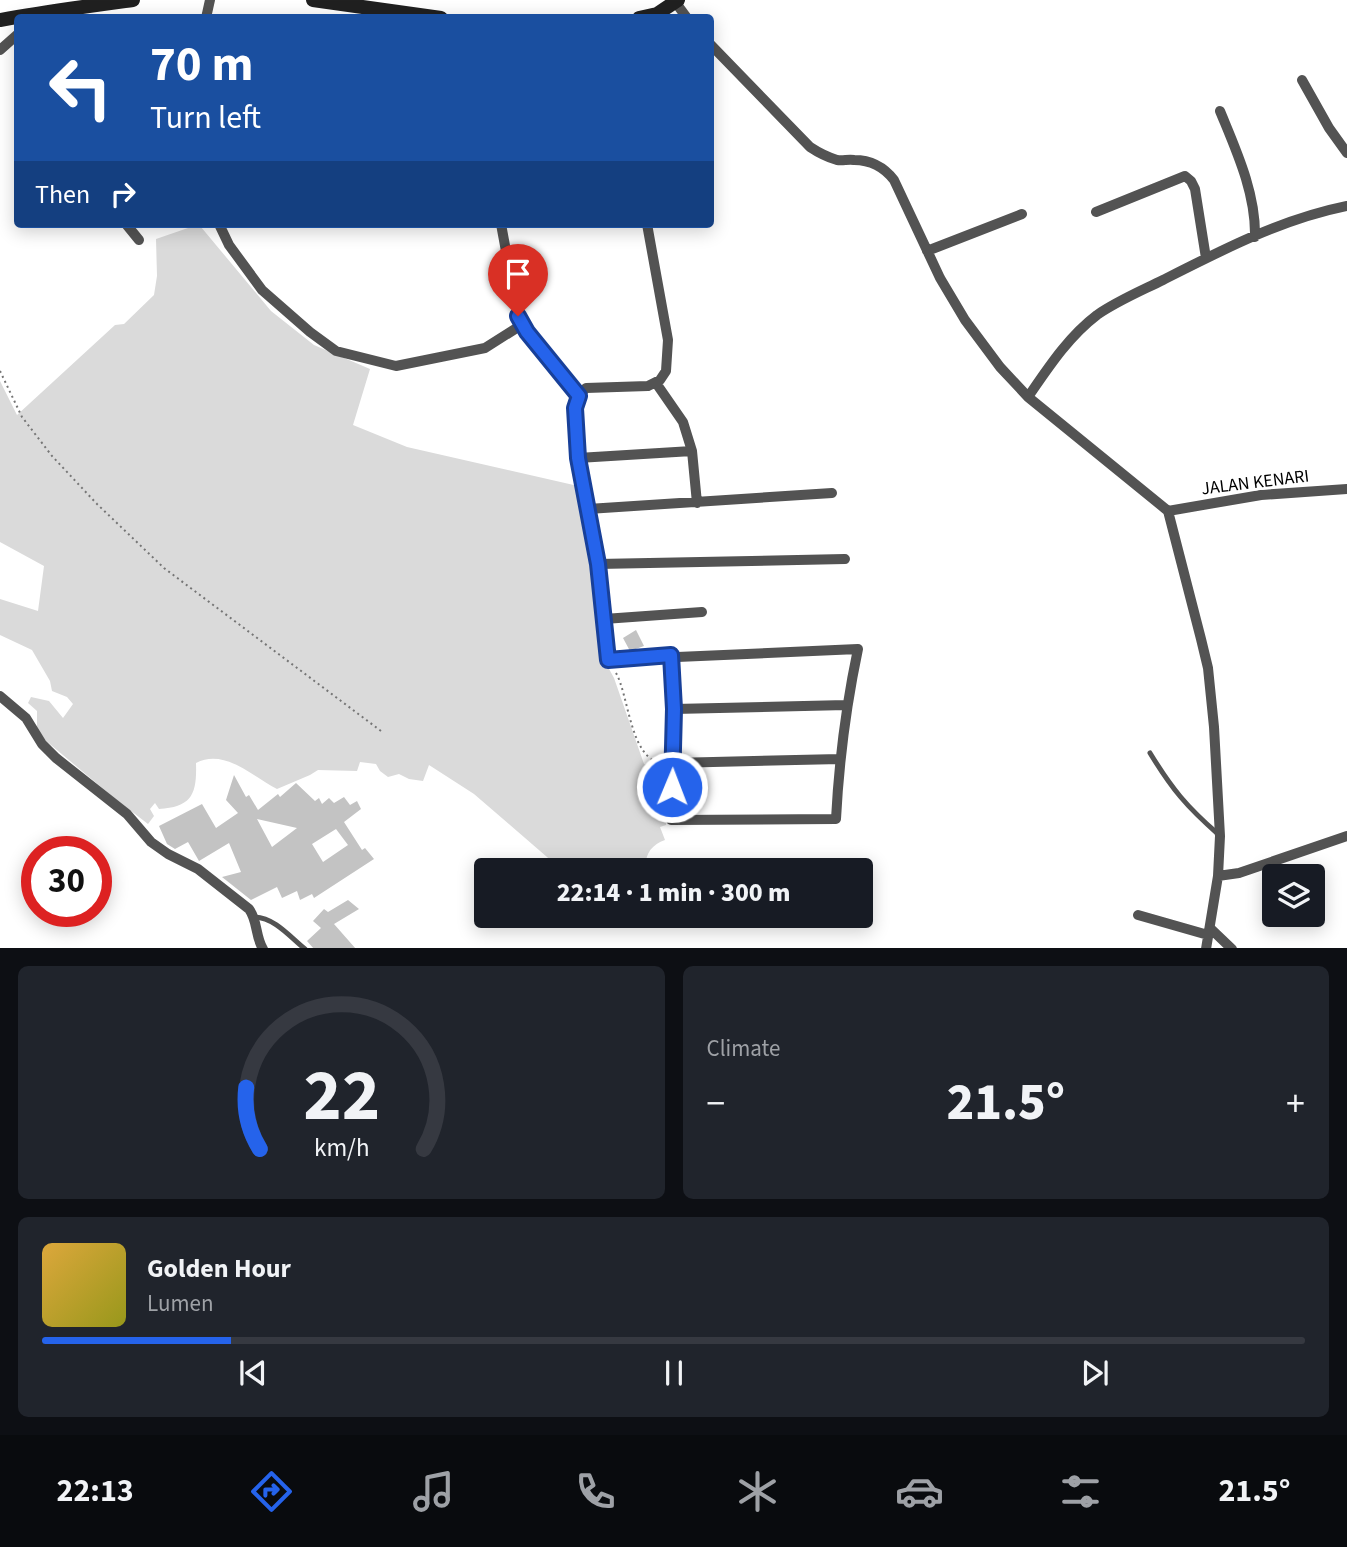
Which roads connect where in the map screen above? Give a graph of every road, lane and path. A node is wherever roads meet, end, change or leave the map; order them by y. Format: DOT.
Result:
graph roads {
  1 [pos="133,0"];
  2 [pos="313,0"];
  3 [pos="677,2"];
  4 [pos="59,13"];
  5 [pos="413,14"];
  6 [pos="657,14"];
  7 [pos="14,38"];
  8 [pos="714,48"];
  9 [pos="0,50"];
  10 [pos="1303,80"];
  11 [pos="1220,111"];
  12 [pos="1347,153"];
  13 [pos="1347,206"];
  14 [pos="1097,212"];
  15 [pos="1022,214"];
  16 [pos="129,228"];
  17 [pos="221,228"];
  18 [pos="502,228"];
  19 [pos="649,228"];
  20 [pos="1255,237"];
  21 [pos="139,240"];
  22 [pos="927,251"];
  23 [pos="1206,258"];
  24 [pos="523,324"];
  25 [pos="0,371"];
  26 [pos="656,383"];
  27 [pos="579,396"];
  28 [pos="1028,397"];
  29 [pos="692,451"];
  30 [pos="578,458"];
  31 [pos="1347,489"];
  32 [pos="832,493"];
  33 [pos="697,503"];
  34 [pos="588,509"];
  35 [pos="1168,511"];
  36 [pos="845,559"];
  37 [pos="598,564"];
  38 [pos="702,612"];
  39 [pos="604,619"];
  40 [pos="671,655"];
  41 [pos="608,660"];
  42 [pos="0,696"];
  43 [pos="846,705"];
  44 [pos="674,709"];
  45 [pos="381,731"];
  46 [pos="1150,753"];
  47 [pos="839,759"];
  48 [pos="672,762"];
  49 [pos="1220,836"];
  50 [pos="1347,836"];
  51 [pos="1218,876"];
  52 [pos="1138,915"];
  53 [pos="255,917"];
  54 [pos="1209,931"];
  55 [pos="263,948"];
  56 [pos="305,948"];
  57 [pos="1206,948"];
  58 [pos="1232,948"];
  1 -- 4 [label="main road"];
  2 -- 5 [label="main road"];
  3 -- 6 [label="main road"];
  7 -- 9 [label="street"];
  8 -- 22 [label="street"];
  10 -- 12 [label="street"];
  11 -- 20 [label="street"];
  13 -- 20 [label="street"];
  14 -- 23 [label="street"];
  15 -- 22 [label="street"];
  16 -- 21 [label="street"];
  17 -- 24 [label="street"];
  18 -- 24 [label="street"];
  19 -- 26 [label="street"];
  20 -- 23 [label="street"];
  22 -- 28 [label="street"];
  23 -- 28 [label="street"];
  24 -- 27 [label="street"];
  25 -- 45 [label="path"];
  26 -- 27 [label="street"];
  26 -- 29 [label="street"];
  27 -- 30 [label="street"];
  28 -- 35 [label="street"];
  29 -- 30 [label="street"];
  29 -- 33 [label="street"];
  30 -- 34 [label="street"];
  31 -- 35 [label="street, JALAN KENARI"];
  32 -- 33 [label="street"];
  33 -- 34 [label="street"];
  34 -- 37 [label="street"];
  35 -- 49 [label="street"];
  36 -- 37 [label="street"];
  37 -- 39 [label="street"];
  38 -- 39 [label="street"];
  39 -- 41 [label="street"];
  40 -- 41 [label="street"];
  40 -- 43 [label="street"];
  40 -- 44 [label="street"];
  41 -- 48 [label="path"];
  42 -- 53 [label="street"];
  43 -- 44 [label="street"];
  43 -- 47 [label="street"];
  44 -- 48 [label="street"];
  46 -- 49 [label="lane"];
  47 -- 48 [label="street"];
  47 -- 48 [label="street"];
  49 -- 51 [label="street"];
  50 -- 51 [label="street"];
  51 -- 54 [label="street"];
  52 -- 54 [label="street"];
  53 -- 55 [label="street"];
  53 -- 56 [label="lane"];
  54 -- 57 [label="street"];
  54 -- 58 [label="street"];
}
